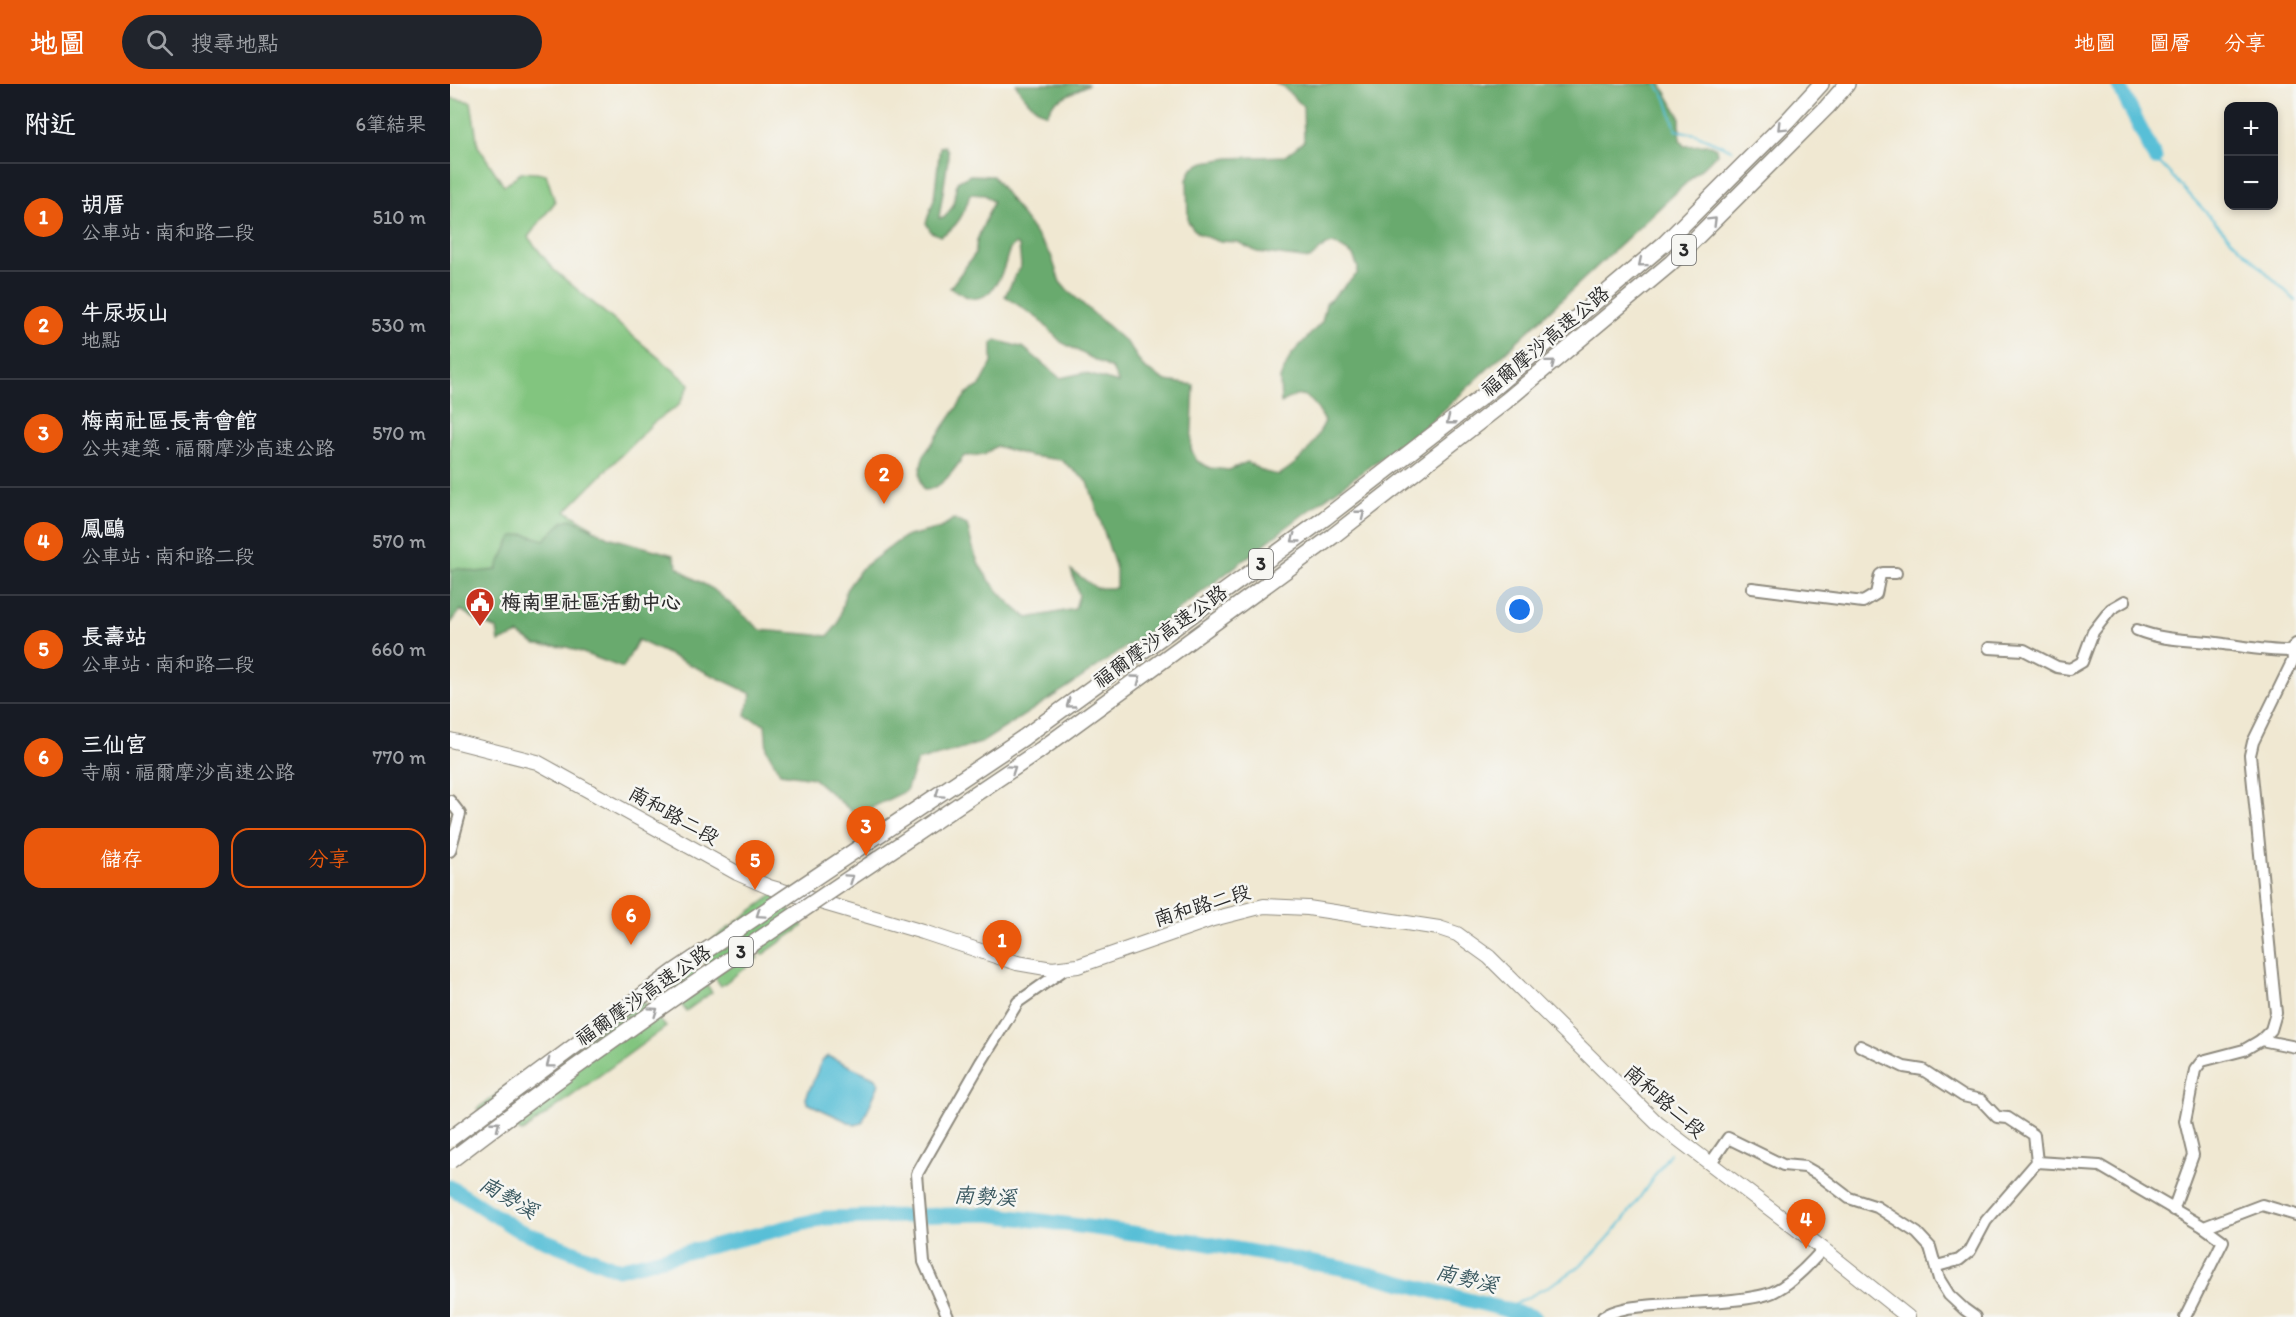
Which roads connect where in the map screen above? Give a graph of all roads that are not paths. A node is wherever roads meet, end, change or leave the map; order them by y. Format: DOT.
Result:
graph roads {
  1 [pos="1821,84"];
  2 [pos="1847,84"];
  3 [pos="1896,573"];
  4 [pos="1752,588"];
  5 [pos="2125,601"];
  6 [pos="2137,630"];
  7 [pos="2294,646"];
  8 [pos="1989,648"];
  9 [pos="450,740"];
  10 [pos="450,801"];
  11 [pos="450,851"];
  12 [pos="1065,969"];
  13 [pos="2261,1040"];
  14 [pos="1860,1046"];
  15 [pos="2296,1047"];
  16 [pos="450,1139"];
  17 [pos="450,1161"];
  18 [pos="2037,1162"];
  19 [pos="1710,1164"];
  20 [pos="2173,1210"];
  21 [pos="2296,1215"];
  22 [pos="2204,1227"];
  23 [pos="1823,1249"];
  24 [pos="1937,1266"];
  25 [pos="1960,1313"];
  26 [pos="948,1317"];
  27 [pos="1603,1317"];
  28 [pos="1908,1317"];
  29 [pos="1975,1317"];
  30 [pos="2185,1317"];
  1 -- 16 [label="highway, 福爾摩沙高速公路 / 3, one-way, bridge"];
  17 -- 2 [label="highway, 福爾摩沙高速公路 / 3, one-way, bridge"];
  3 -- 4 [label="street"];
  5 -- 8 [label="street"];
  6 -- 7 [label="street"];
  7 -- 13 [label="street"];
  9 -- 12 [label="main road, 南和路二段"];
  10 -- 11 [label="street"];
  12 -- 19 [label="main road, 南和路二段"];
  12 -- 26 [label="street"];
  13 -- 15 [label="street"];
  13 -- 20 [label="street"];
  14 -- 18 [label="street"];
  18 -- 20 [label="street"];
  18 -- 24 [label="street"];
  19 -- 23 [label="main road, 南和路二段"];
  19 -- 24 [label="street"];
  20 -- 22 [label="street"];
  21 -- 22 [label="street"];
  22 -- 30 [label="street"];
  23 -- 27 [label="street"];
  23 -- 28 [label="main road, 南和路二段"];
  24 -- 25 [label="street"];
  25 -- 29 [label="street"];
}
